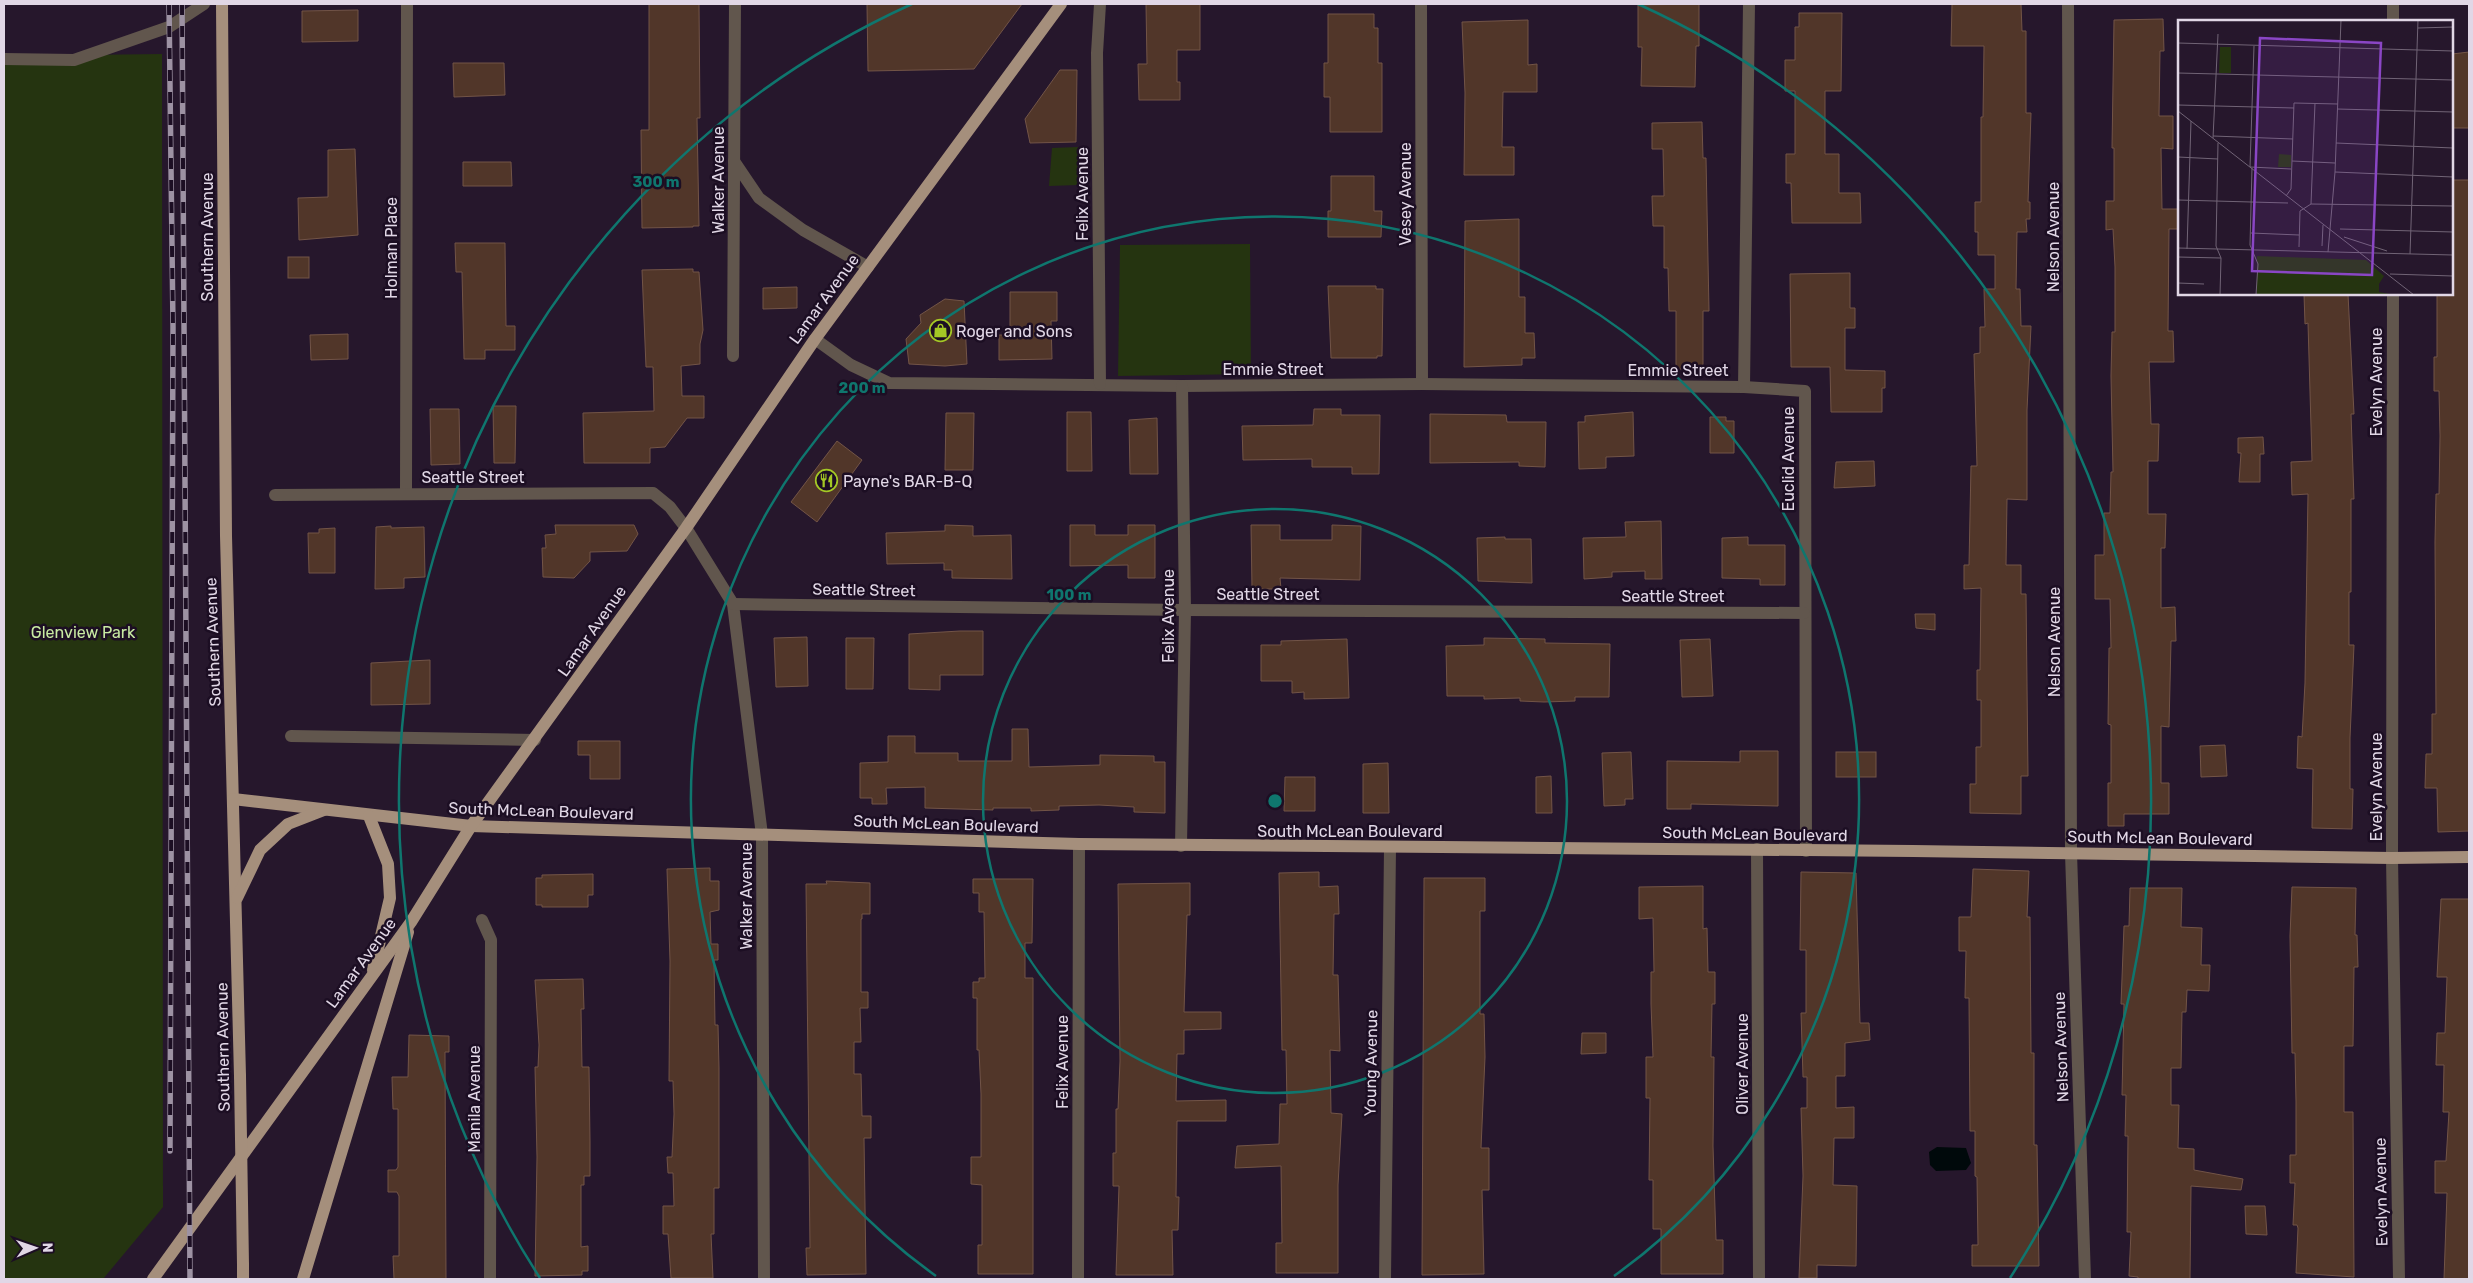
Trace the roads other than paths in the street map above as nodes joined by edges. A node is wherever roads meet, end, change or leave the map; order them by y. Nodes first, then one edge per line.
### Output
1 (204, 4) edge
2 (222, 4) edge
3 (407, 4) edge
4 (735, 4) edge
5 (1061, 4) edge
6 (1100, 4) edge
7 (1421, 4) edge
8 (1748, 4) edge
9 (2068, 4) edge
10 (2393, 4) edge
11 (2393, 20) edge
12 (4, 59) edge
13 (734, 161) junction
14 (868, 267) junction
15 (2393, 295) edge
16 (815, 339) junction
17 (733, 356) dead end
18 (1100, 384) junction
19 (1422, 384) junction
20 (1182, 386) junction
21 (1744, 387) junction
22 (406, 493) junction
23 (275, 495) dead end
24 (686, 528) junction
25 (733, 604) junction
26 (1185, 610) junction
27 (1804, 613) junction
28 (291, 736) dead end
29 (535, 740) junction
30 (233, 799) junction
31 (326, 809) junction
32 (368, 816) junction
33 (471, 826) junction
34 (762, 835) junction
35 (1079, 844) junction
36 (1181, 846) junction
37 (1390, 848) junction
38 (1757, 849) junction
39 (1806, 851) junction
40 (2071, 853) junction
41 (2469, 857) edge
42 (2392, 858) junction
43 (236, 900) junction
44 (482, 920) dead end
45 (411, 922) junction
46 (372, 975) junction
47 (153, 1279) edge
48 (243, 1279) edge
49 (303, 1279) edge
50 (490, 1279) edge
51 (764, 1279) edge
52 (1078, 1279) edge
53 (1384, 1279) edge
54 (1759, 1279) edge
55 (2085, 1279) edge
56 (2399, 1279) edge

1 - 12 street
2 - 30 main road, Southern Avenue
3 - 22 street, Holman Place
4 - 13 street, Walker Avenue
5 - 14 main road, Lamar Avenue
6 - 18 street, Felix Avenue
7 - 19 street, Vesey Avenue
8 - 21 street
9 - 40 street, Nelson Avenue
10 - 11 street
13 - 14 street
13 - 17 street, Walker Avenue
14 - 16 main road, Lamar Avenue
15 - 42 street, Evelyn Avenue
16 - 18 street, Emmie Street
16 - 24 main road, Lamar Avenue
18 - 20 street, Emmie Street
19 - 20 street, Emmie Street
19 - 21 street, Emmie Street
20 - 26 street, Felix Avenue
21 - 27 street, Euclid Avenue
22 - 23 street, Seattle Street
22 - 24 street, Seattle Street
24 - 25 street, Walker Avenue
24 - 29 main road, Lamar Avenue
25 - 26 street, Seattle Street
25 - 34 street, Walker Avenue
26 - 27 street, Seattle Street
26 - 36 street, Felix Avenue
27 - 39 street, Euclid Avenue
28 - 29 street
29 - 33 main road, Lamar Avenue
30 - 31 main road, South McLean Boulevard
30 - 43 main road, Southern Avenue
31 - 32 main road, South McLean Boulevard
31 - 43 main road
32 - 33 main road, South McLean Boulevard
32 - 46 main road
33 - 34 main road, South McLean Boulevard
33 - 45 main road, Lamar Avenue
34 - 35 main road, South McLean Boulevard
34 - 51 street, Walker Avenue
35 - 36 main road, South McLean Boulevard
35 - 52 street, Felix Avenue
36 - 37 main road, South McLean Boulevard
37 - 38 main road, South McLean Boulevard
37 - 53 street, Young Avenue
38 - 39 main road, South McLean Boulevard
38 - 54 street, Oliver Avenue
39 - 40 main road, South McLean Boulevard
40 - 42 main road, South McLean Boulevard
40 - 55 street, Nelson Avenue
41 - 42 main road, South McLean Boulevard
42 - 56 street, Evelyn Avenue
43 - 48 main road, Southern Avenue, bridge
44 - 50 street, Manila Avenue
45 - 46 main road, Lamar Avenue
45 - 49 main road
46 - 47 main road, Lamar Avenue

